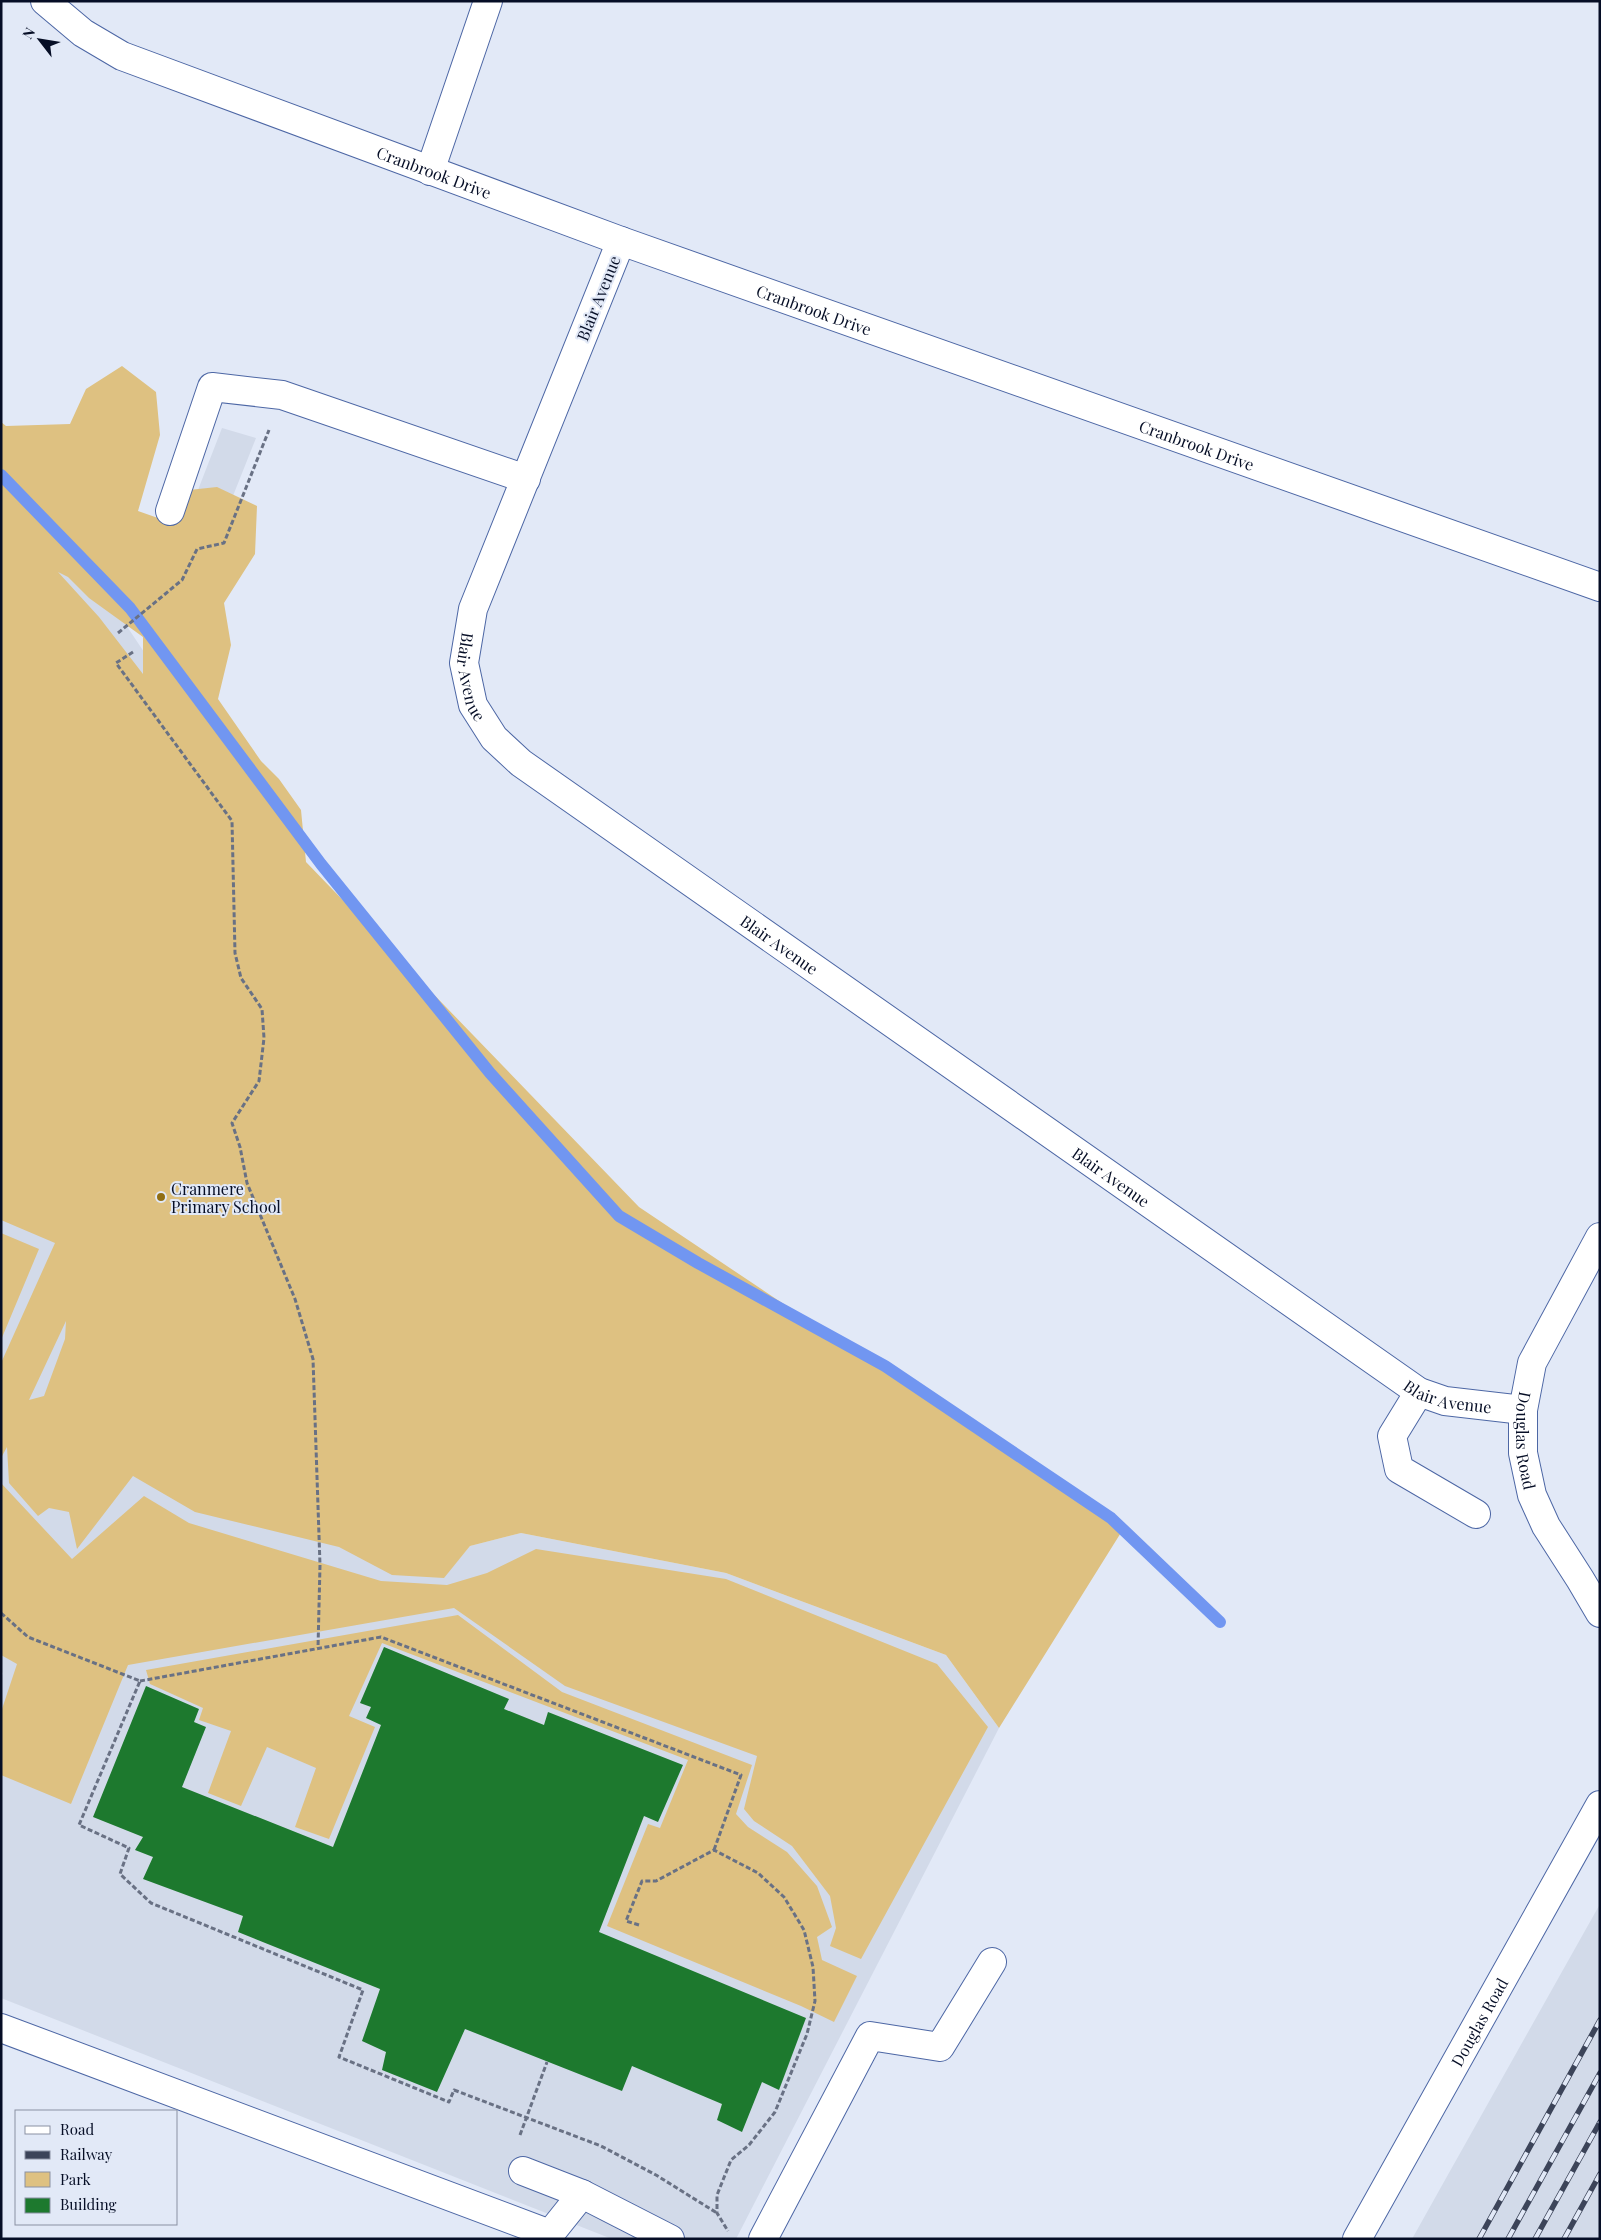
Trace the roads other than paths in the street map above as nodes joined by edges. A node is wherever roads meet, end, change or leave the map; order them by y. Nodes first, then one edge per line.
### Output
1 (45, 1) edge
2 (488, 1) edge
3 (430, 171) junction
4 (621, 241) junction
5 (526, 479) junction
6 (170, 511) dead end
7 (1600, 587) edge
8 (1600, 1237) edge
9 (1419, 1392) junction
10 (1524, 1410) junction
11 (1476, 1514) dead end
12 (1600, 1613) edge
13 (1600, 1805) edge
14 (992, 1962) dead end
15 (1, 2028) edge
16 (523, 2170) dead end
17 (582, 2194) junction
18 (670, 2239) edge
19 (763, 2239) edge
20 (1357, 2239) edge

1 - 3 street, Cranbrook Drive
2 - 3 street
3 - 4 street, Cranbrook Drive
4 - 5 street, Blair Avenue
4 - 7 street, Cranbrook Drive
5 - 6 street
5 - 9 street, Blair Avenue
8 - 10 street, Douglas Road
9 - 10 street, Blair Avenue
9 - 11 street
10 - 12 street, Douglas Road
13 - 20 street, Douglas Road
14 - 19 street
15 - 17 street
16 - 17 street
17 - 18 street

